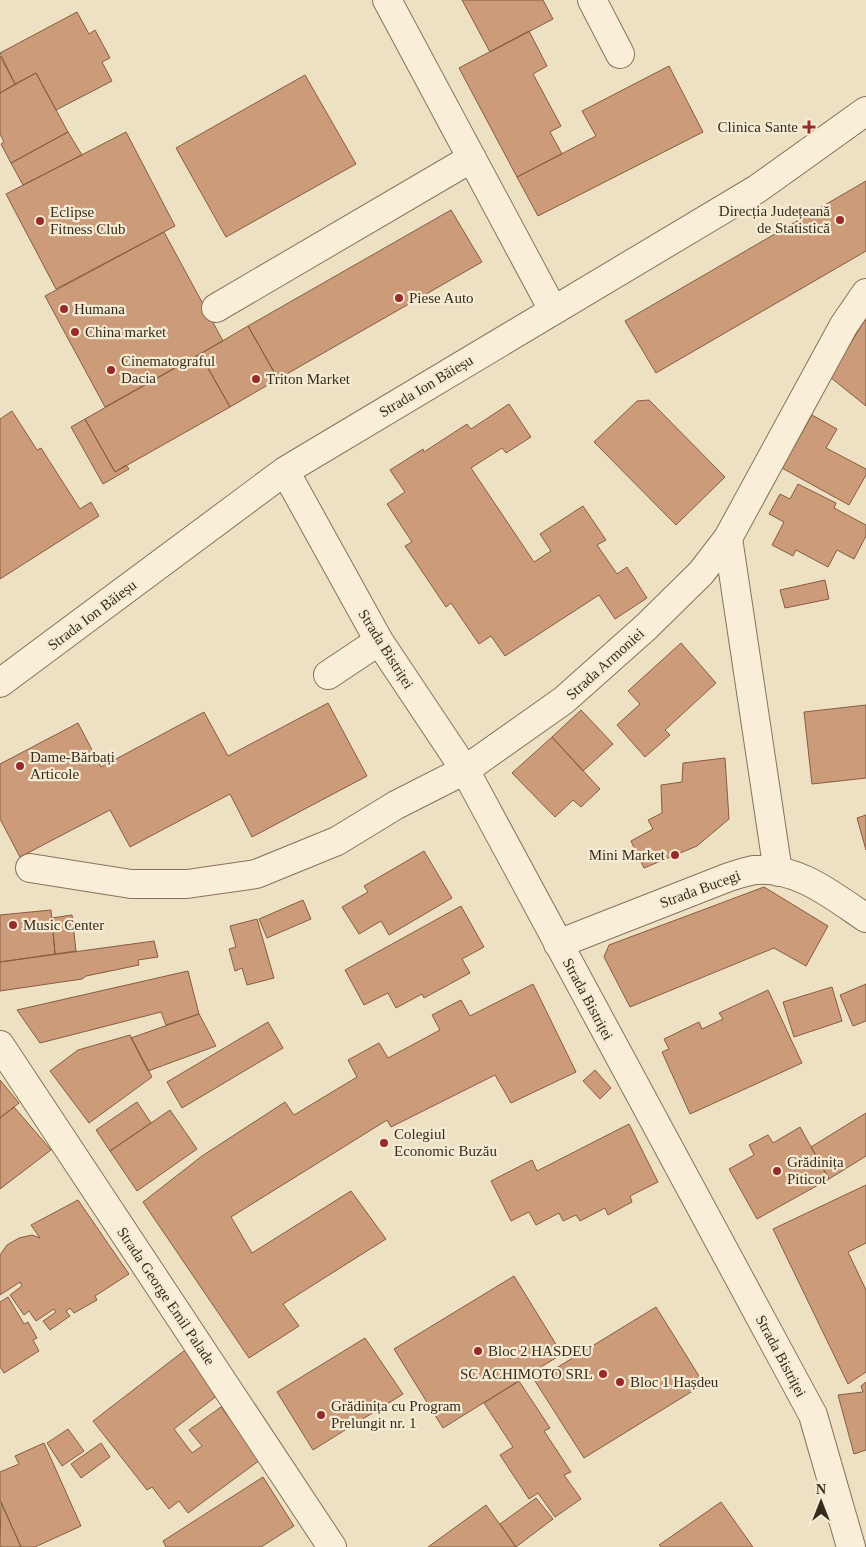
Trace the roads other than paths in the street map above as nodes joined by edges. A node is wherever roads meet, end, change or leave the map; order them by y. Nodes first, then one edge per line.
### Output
1 (387, 0) edge
2 (592, 0) edge
3 (620, 54) dead end
4 (866, 111) edge
5 (472, 158) junction
6 (866, 293) edge
7 (216, 308) dead end
8 (553, 310) junction
9 (285, 471) junction
10 (728, 538) junction
11 (379, 641) junction
12 (328, 675) dead end
13 (0, 683) edge
14 (465, 770) junction
15 (30, 868) dead end
16 (778, 872) junction
17 (866, 918) edge
18 (558, 944) junction
19 (0, 1045) edge
20 (332, 1547) edge
21 (851, 1547) edge

1 - 5 street
2 - 3 street
4 - 8 street, Strada Ion Băieșu
5 - 7 street
5 - 8 street
6 - 10 street, Strada Armoniei
8 - 9 street, Strada Ion Băieșu
9 - 11 street, Strada Bistriței
9 - 13 street, Strada Ion Băieșu
10 - 14 street, Strada Armoniei
10 - 16 street
11 - 12 street
11 - 14 street, Strada Bistriței
14 - 15 street, Strada Armoniei
14 - 18 street, Strada Bistriței
16 - 17 street, Strada Bucegi
16 - 18 street, Strada Bucegi
18 - 21 street, Strada Bistriței
19 - 20 street, Strada George Emil Palade

